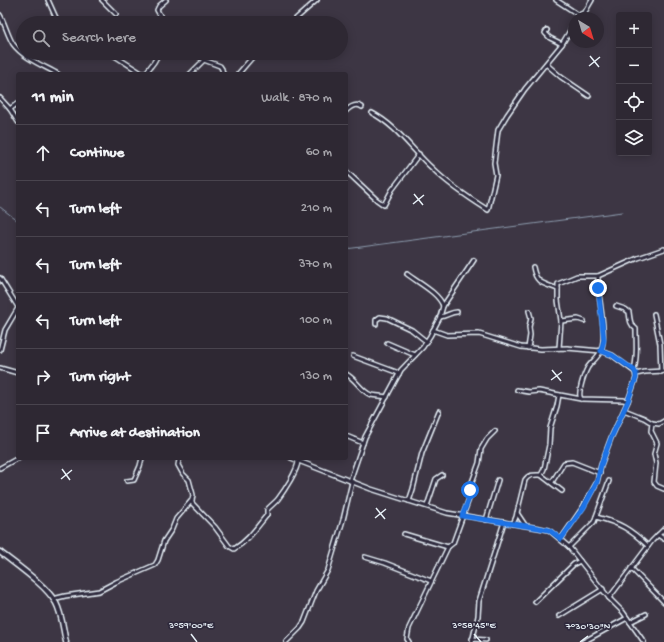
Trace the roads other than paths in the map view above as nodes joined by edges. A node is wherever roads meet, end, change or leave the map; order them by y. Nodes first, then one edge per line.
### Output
1 (48, 0) edge
2 (102, 0) edge
3 (166, 0) edge
4 (317, 0) edge
5 (556, 0) edge
6 (592, 0) edge
7 (572, 12) edge
8 (585, 12) edge
9 (116, 14) dead end
10 (0, 15) edge
11 (55, 16) edge
12 (161, 16) edge
13 (299, 16) edge
14 (547, 30) dead end
15 (568, 34) edge
16 (562, 44) junction
17 (16, 46) edge
18 (36, 60) edge
19 (121, 60) edge
20 (155, 60) edge
21 (204, 60) joint
22 (250, 60) edge
23 (546, 64) junction
24 (55, 72) edge
25 (141, 72) edge
26 (146, 72) edge
27 (192, 72) edge
28 (223, 72) edge
29 (240, 72) edge
30 (589, 96) dead end
31 (0, 98) edge
32 (16, 104) edge
33 (362, 107) dead end
34 (10, 108) junction
35 (348, 109) edge
36 (372, 113) dead end
37 (16, 118) edge
38 (419, 154) junction
39 (348, 173) edge
40 (664, 249) edge
41 (474, 260) dead end
42 (533, 267) dead end
43 (407, 274) dead end
44 (598, 276) junction
45 (0, 278) edge
46 (558, 289) junction
47 (16, 304) edge
48 (443, 306) junction
49 (616, 306) dead end
50 (16, 311) edge
51 (530, 311) dead end
52 (457, 312) dead end
53 (654, 314) dead end
54 (440, 317) junction
55 (561, 321) junction
56 (584, 321) dead end
57 (376, 324) dead end
58 (433, 330) junction
59 (427, 342) junction
60 (387, 343) dead end
61 (1, 344) edge
62 (528, 348) junction
63 (559, 348) junction
64 (0, 350) edge
65 (601, 351) junction
66 (415, 355) junction
67 (353, 356) dead end
68 (0, 368) edge
69 (635, 372) junction
70 (663, 372) edge
71 (16, 373) edge
72 (399, 374) junction
73 (348, 375) edge
74 (517, 390) dead end
75 (559, 395) junction
76 (387, 397) junction
77 (581, 399) junction
78 (628, 401) junction
79 (624, 410) junction
80 (439, 411) dead end
81 (664, 421) edge
82 (652, 423) junction
83 (495, 431) dead end
84 (348, 437) edge
85 (363, 443) junction
86 (16, 459) edge
87 (142, 460) edge
88 (179, 460) edge
89 (298, 461) joint
90 (0, 468) edge
91 (600, 473) junction
92 (442, 475) dead end
93 (541, 475) junction
94 (498, 480) dead end
95 (127, 481) dead end
96 (351, 481) junction
97 (609, 481) dead end
98 (552, 482) junction
99 (664, 489) edge
100 (562, 491) dead end
101 (192, 500) junction
102 (409, 501) junction
103 (427, 506) junction
104 (517, 513) junction
105 (462, 516) junction
106 (596, 517) junction
107 (486, 520) junction
108 (504, 522) junction
109 (513, 524) junction
110 (525, 526) junction
111 (664, 529) edge
112 (404, 534) dead end
113 (658, 535) junction
114 (561, 539) junction
115 (664, 539) edge
116 (448, 546) junction
117 (648, 546) junction
118 (569, 547) junction
119 (0, 552) edge
120 (365, 557) dead end
121 (580, 561) junction
122 (631, 568) junction
123 (431, 581) junction
124 (603, 589) junction
125 (609, 598) junction
126 (53, 599) junction
127 (534, 602) dead end
128 (664, 602) edge
129 (646, 614) dead end
130 (559, 616) dead end
131 (627, 618) junction
132 (630, 622) junction
133 (486, 640) dead end
134 (288, 641) edge
135 (472, 641) edge
136 (66, 642) edge
137 (409, 642) edge
138 (583, 642) edge
139 (644, 642) edge

1 - 11 street
2 - 9 street
3 - 12 street
4 - 13 street
5 - 7 street
6 - 8 street
10 - 17 street
14 - 16 street
15 - 16 street
16 - 23 street
18 - 24 street
19 - 25 street
20 - 26 street
21 - 27 street
21 - 28 street
22 - 29 street
23 - 30 street
23 - 38 street
31 - 34 street
32 - 34 street
33 - 35 street
34 - 37 street
36 - 38 street
38 - 39 street
40 - 44 street
41 - 48 street
42 - 46 street
43 - 48 street
44 - 46 street
44 - 65 street
45 - 47 street
46 - 55 street
48 - 54 street
49 - 69 street
50 - 61 street
51 - 62 street
52 - 54 street
53 - 70 street
54 - 58 street
55 - 56 street
55 - 63 street
57 - 59 street
58 - 59 street
58 - 62 street
59 - 66 street
60 - 66 street
61 - 64 street
62 - 63 street
63 - 65 street
65 - 69 street
65 - 77 street
66 - 72 street
67 - 72 street
68 - 71 street
69 - 70 street
69 - 78 street
72 - 76 street
73 - 76 street
74 - 75 street
75 - 77 street
75 - 93 street
76 - 85 street
77 - 78 street
78 - 79 street
79 - 82 street
79 - 91 street
80 - 102 street
81 - 82 street
82 - 99 street
83 - 105 street
84 - 85 street
85 - 96 street
86 - 90 street
87 - 95 street
88 - 101 street
89 - 96 street
89 - 101 street
91 - 98 street
91 - 114 street
92 - 103 street
93 - 98 street
93 - 104 street
94 - 107 street
96 - 102 street
96 - 134 street
97 - 106 street
98 - 100 street
101 - 126 street
102 - 103 street
103 - 105 street
104 - 109 street
104 - 110 street
105 - 107 street
105 - 116 street
106 - 117 street
106 - 118 street
107 - 108 street
108 - 109 street
108 - 135 street
109 - 110 street
110 - 114 street
111 - 113 street
112 - 116 street
113 - 115 street
113 - 117 street
114 - 118 street
116 - 123 street
117 - 122 street
118 - 121 street
119 - 126 main road
120 - 123 street
121 - 124 street
121 - 127 street
122 - 125 street
122 - 128 street
123 - 137 street
124 - 125 street
124 - 130 street
125 - 131 street
126 - 136 main road
129 - 132 street
131 - 132 street
131 - 138 street
132 - 139 street
133 - 135 street

